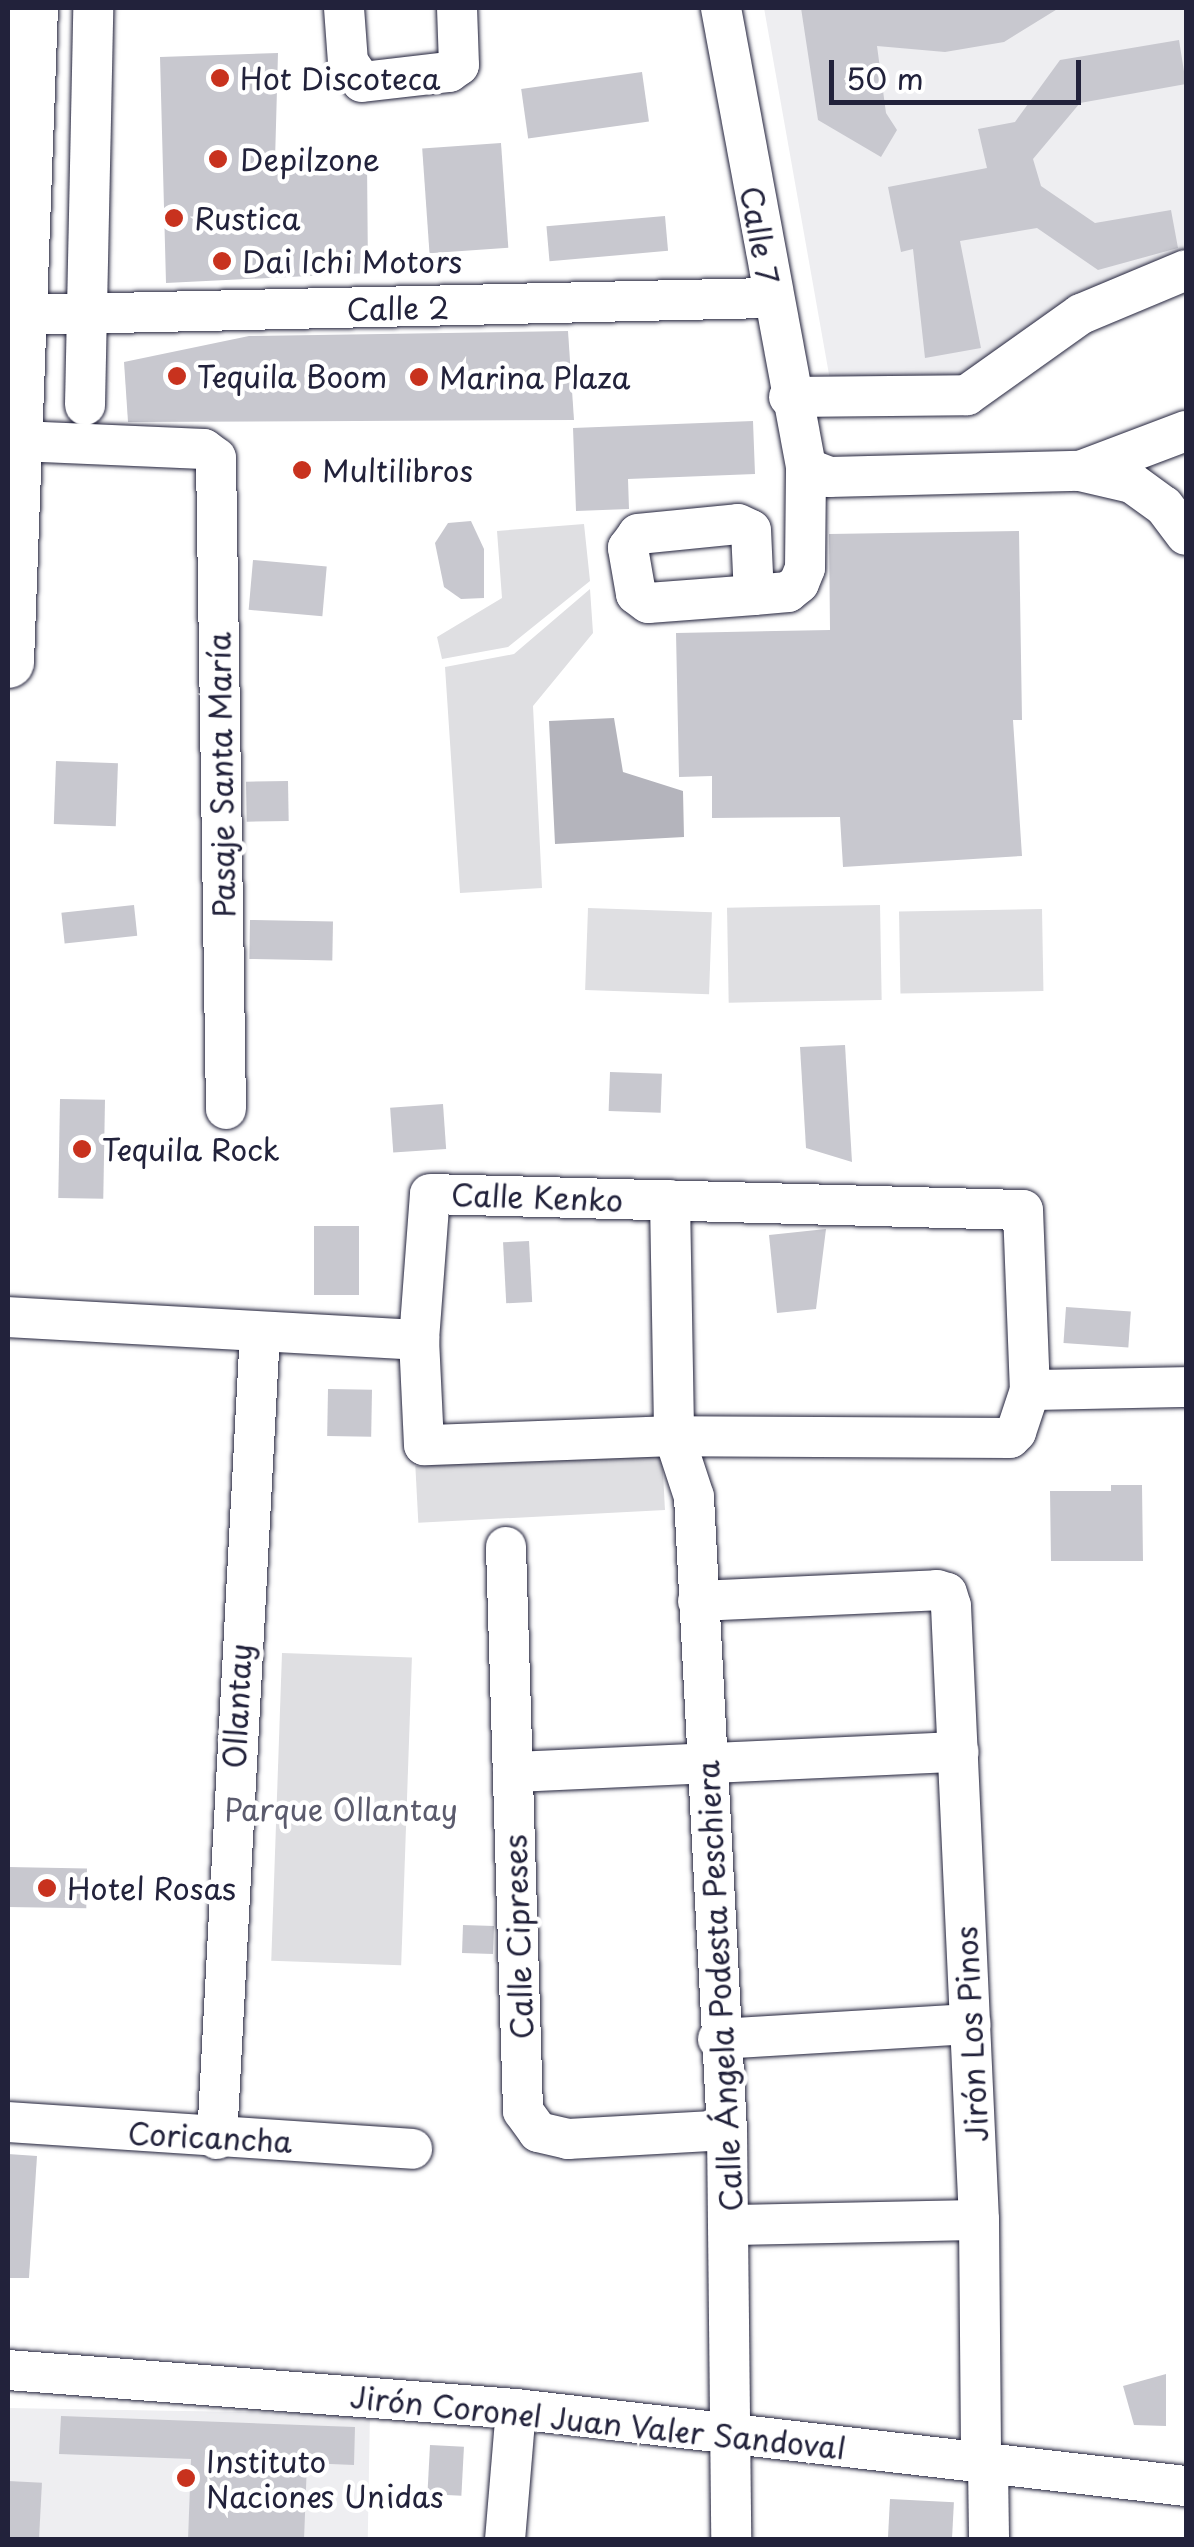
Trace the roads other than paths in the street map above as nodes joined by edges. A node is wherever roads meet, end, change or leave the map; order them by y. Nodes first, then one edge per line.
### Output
1 (32, 8) edge
2 (93, 8) edge
3 (344, 8) edge
4 (458, 8) edge
5 (720, 8) edge
6 (1186, 270) edge
7 (771, 298) junction
8 (25, 316) junction
9 (88, 316) junction
10 (789, 396) junction
11 (86, 405) dead end
12 (1186, 431) edge
13 (18, 441) junction
14 (803, 465) junction
15 (1080, 471) junction
16 (1186, 534) edge
17 (10, 555) edge
18 (754, 596) dead end
19 (8, 662) edge
20 (226, 1108) dead end
21 (670, 1200) junction
22 (8, 1317) edge
23 (260, 1333) junction
24 (419, 1340) junction
25 (1186, 1387) edge
26 (1030, 1390) junction
27 (674, 1436) junction
28 (506, 1547) dead end
29 (698, 1601) junction
30 (958, 1752) junction
31 (707, 1762) junction
32 (513, 1772) junction
33 (971, 2024) junction
34 (718, 2039) junction
35 (8, 2122) edge
36 (727, 2130) junction
37 (217, 2139) junction
38 (412, 2149) dead end
39 (979, 2220) junction
40 (731, 2225) junction
41 (8, 2370) edge
42 (516, 2409) junction
43 (733, 2433) junction
44 (984, 2464) junction
45 (1186, 2486) edge
46 (505, 2540) edge
47 (731, 2540) edge
48 (989, 2540) edge

1 - 8 main road
2 - 9 street
3 - 4 street
5 - 7 street, Calle 7
6 - 10 street
7 - 9 street, Calle 2
7 - 10 street, Calle 7
8 - 9 street, Calle 2
8 - 13 main road
9 - 11 street
10 - 14 street, Calle 7
12 - 15 street
13 - 17 main road
13 - 20 street, Pasaje Santa María
14 - 15 street
14 - 18 street, Calle 7
15 - 16 street
17 - 19 main road
21 - 24 street, Calle Kenko
21 - 26 street, Calle Kenko
21 - 27 street, Calle Ángela Podesta Peschiera
22 - 23 street
23 - 24 street
23 - 37 street, Ollantay
24 - 27 street
25 - 26 street
26 - 27 street
27 - 29 street, Calle Ángela Podesta Peschiera
28 - 32 street, Calle Cipreses
29 - 30 street, Jirón Los Pinos
29 - 31 street, Calle Ángela Podesta Peschiera
30 - 31 street
30 - 33 street, Jirón Los Pinos
31 - 32 street
31 - 34 street, Calle Ángela Podesta Peschiera
32 - 36 street, Calle Cipreses
33 - 34 street
33 - 39 street, Jirón Los Pinos
34 - 36 street, Calle Ángela Podesta Peschiera
35 - 37 street, Coricancha
36 - 40 street, Calle Ángela Podesta Peschiera
37 - 38 street, Coricancha
39 - 40 street
39 - 44 street, Jirón Los Pinos
40 - 43 street, Calle Ángela Podesta Peschiera
41 - 42 street, Jirón Coronel Juan Valer Sandoval
42 - 43 street, Jirón Coronel Juan Valer Sandoval
42 - 46 street
43 - 44 street, Jirón Coronel Juan Valer Sandoval
43 - 47 street, Calle Ángela Podesta Peschiera
44 - 45 street, Jirón Coronel Juan Valer Sandoval
44 - 48 street, Jirón Los Pinos

